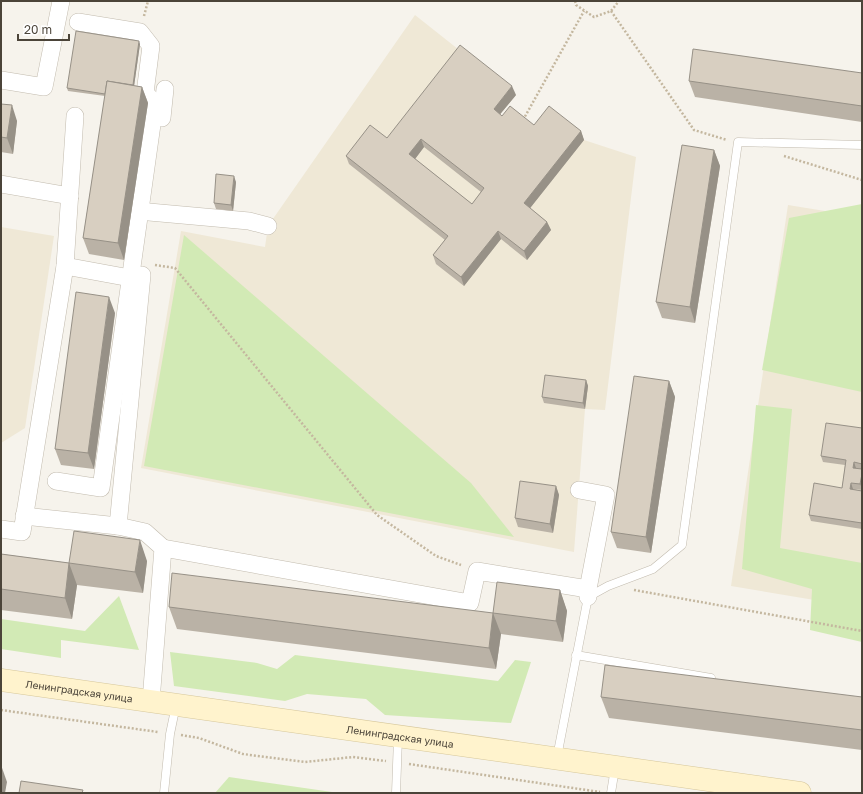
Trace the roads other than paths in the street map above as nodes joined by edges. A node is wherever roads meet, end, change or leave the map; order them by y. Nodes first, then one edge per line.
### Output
1 (61, 1) edge
2 (78, 22) dead end
3 (1, 80) edge
4 (165, 89) dead end
5 (75, 116) dead end
6 (862, 145) edge
7 (1, 184) edge
8 (70, 196) junction
9 (149, 212) junction
10 (268, 226) dead end
11 (64, 266) junction
12 (136, 279) junction
13 (56, 481) dead end
14 (578, 490) dead end
15 (24, 516) junction
16 (118, 526) junction
17 (1, 529) edge
18 (163, 548) junction
19 (588, 593) junction
20 (576, 655) junction
21 (1, 680) edge
22 (723, 680) edge
23 (151, 701) junction
24 (176, 704) junction
25 (398, 736) junction
26 (557, 758) junction
27 (615, 767) junction
28 (164, 793) edge
29 (396, 793) edge
30 (611, 793) edge
31 (800, 793) edge

1 - 3 street
2 - 12 street
4 - 9 street
5 - 8 street
6 - 19 lane
7 - 8 street
8 - 11 street
9 - 10 street
9 - 12 street
11 - 12 street
11 - 15 street
12 - 13 street
12 - 16 street
14 - 19 street
15 - 16 street
15 - 17 street
16 - 18 street
18 - 19 street
18 - 23 street
19 - 20 lane
20 - 22 lane
20 - 26 lane
21 - 23 main road, Ленинградская улица
23 - 24 main road, Ленинградская улица
24 - 25 main road, Ленинградская улица
24 - 28 lane
25 - 26 main road, Ленинградская улица
25 - 29 lane
26 - 27 main road, Ленинградская улица
27 - 30 lane
27 - 31 main road, Ленинградская улица

